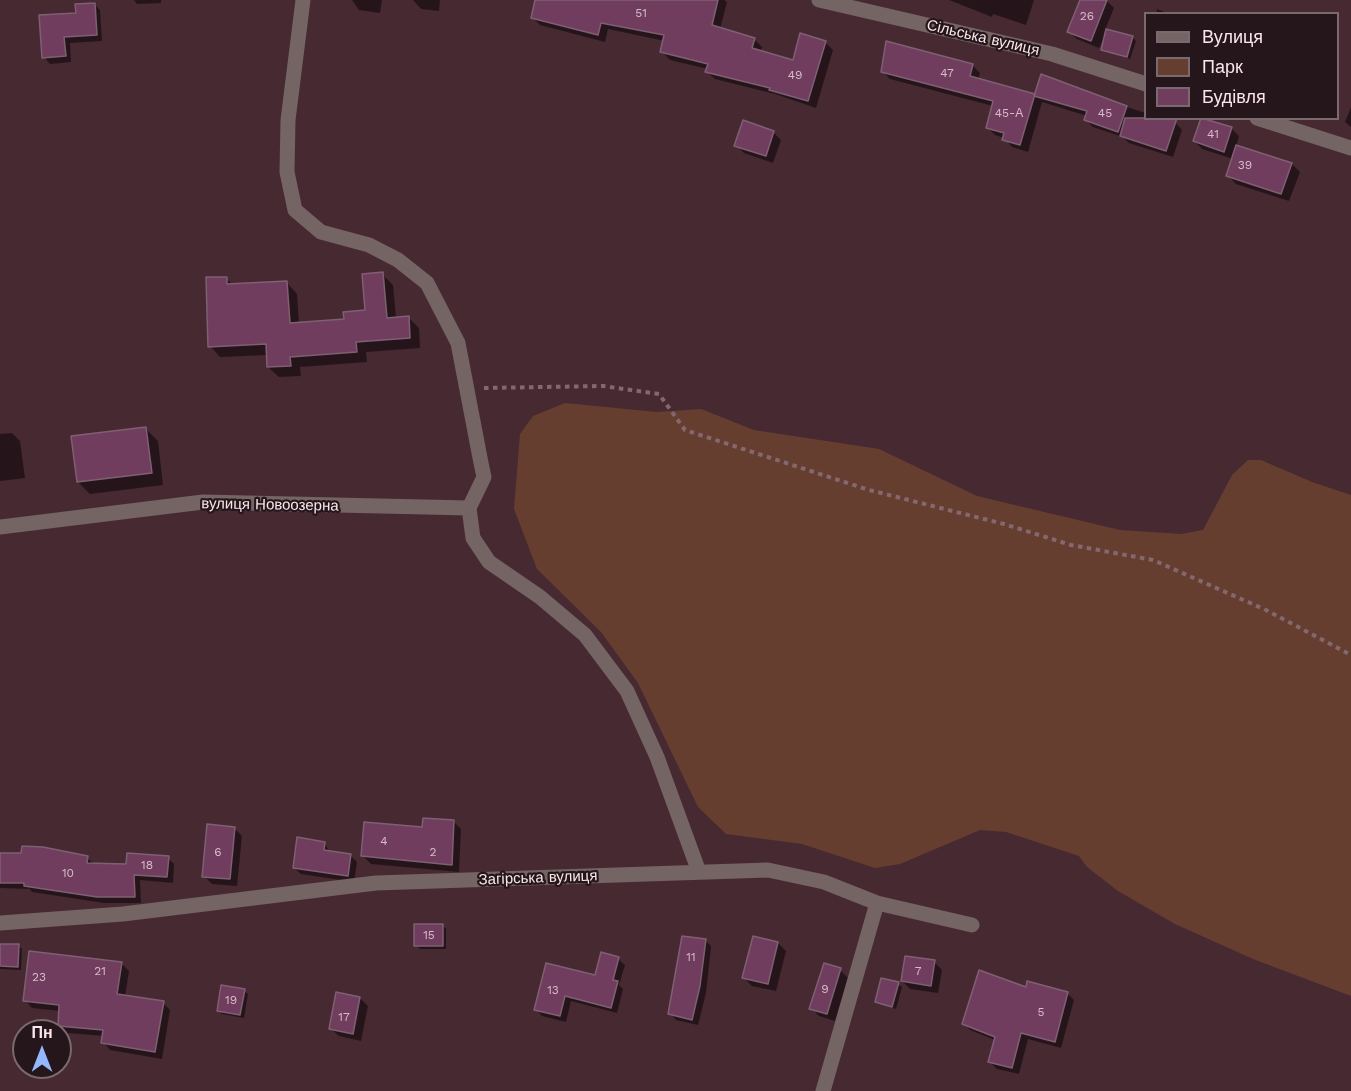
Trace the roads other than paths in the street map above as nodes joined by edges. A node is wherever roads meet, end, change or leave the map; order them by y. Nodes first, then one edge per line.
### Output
1 (303, 0) edge
2 (819, 0) edge
3 (1144, 83) edge
4 (1263, 120) edge
5 (1351, 148) edge
6 (468, 508) junction
7 (0, 527) edge
8 (699, 872) junction
9 (877, 903) junction
10 (0, 923) edge
11 (972, 925) dead end
12 (823, 1091) edge

1 - 6 street
2 - 3 street, Сільська вулиця
4 - 5 street
6 - 7 street, вулиця Новоозерна
6 - 8 street
8 - 9 street, Загірська вулиця
8 - 10 street, Загірська вулиця
9 - 11 street, Загірська вулиця
9 - 12 street

